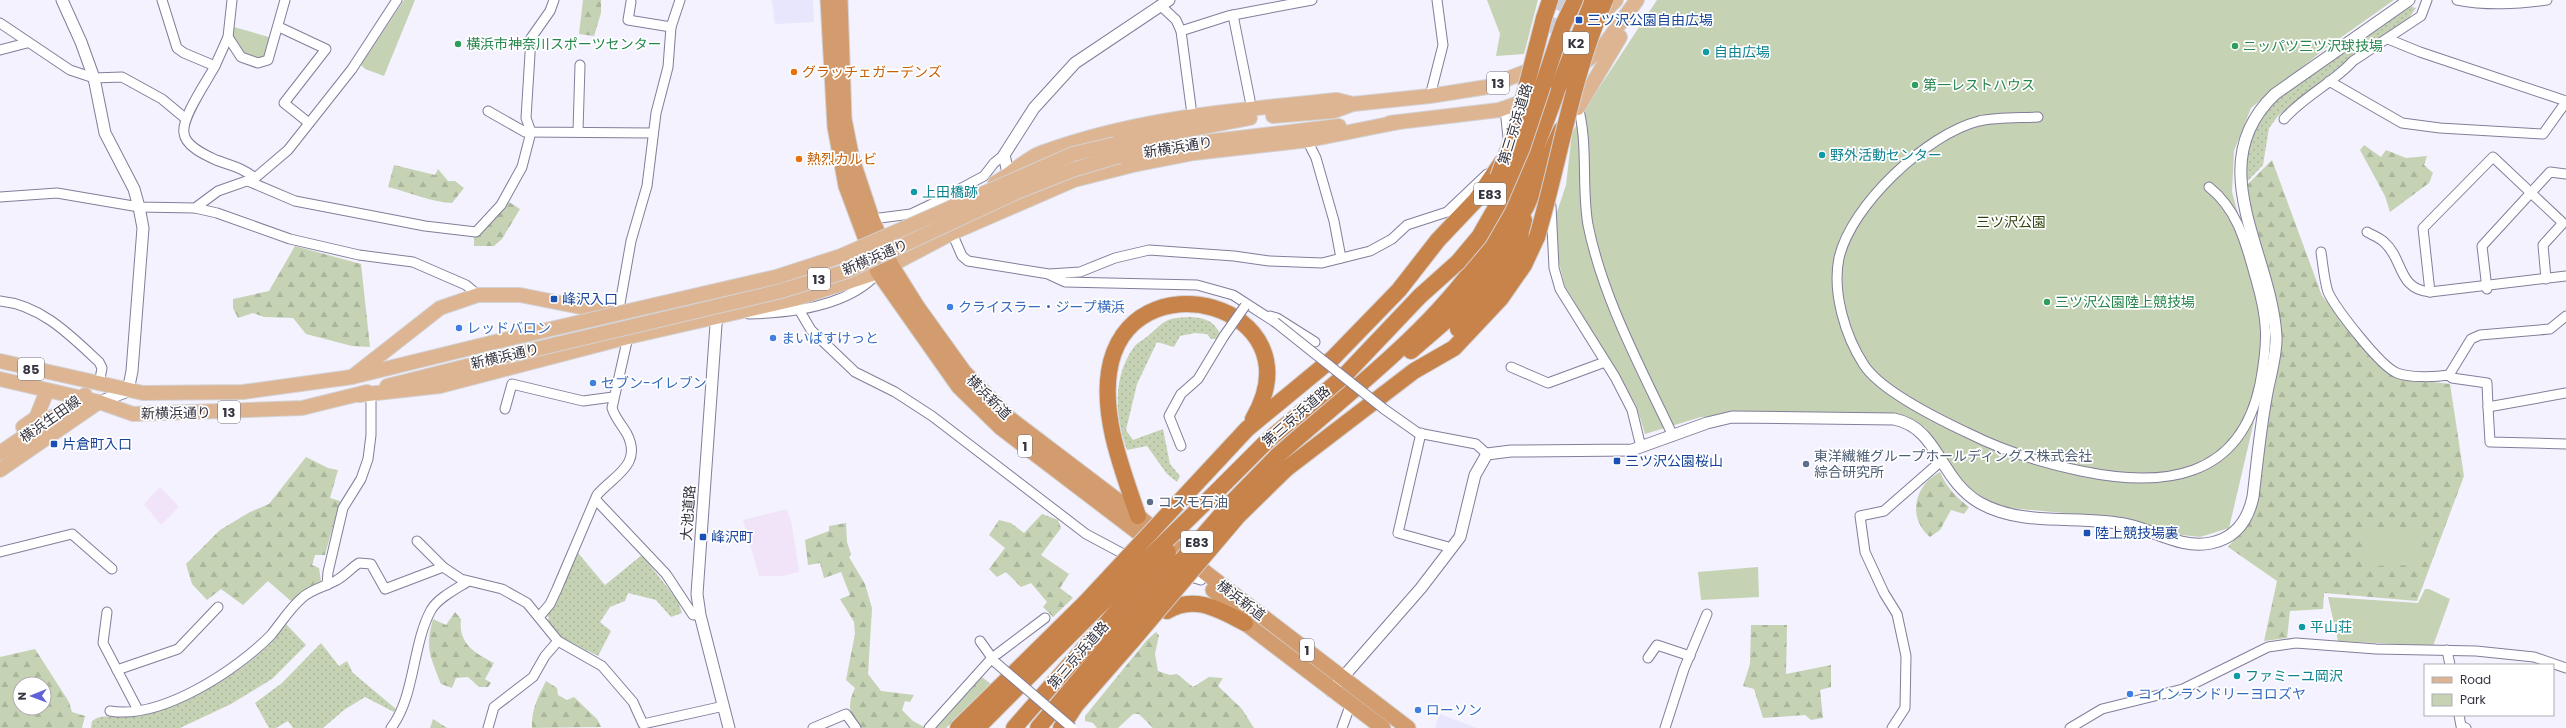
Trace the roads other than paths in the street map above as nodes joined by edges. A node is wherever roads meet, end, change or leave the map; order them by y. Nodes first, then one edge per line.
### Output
1 (62, 0) edge
2 (162, 0) edge
3 (232, 0) edge
4 (284, 0) edge
5 (397, 0) edge
6 (554, 0) edge
7 (680, 0) edge
8 (828, 0) edge
9 (840, 0) edge
10 (1312, 0) edge
11 (1437, 0) edge
12 (1550, 0) edge
13 (1575, 0) edge
14 (1593, 0) edge
15 (1605, 0) edge
16 (1616, 0) edge
17 (1636, 0) edge
18 (2410, 0) edge
19 (2427, 0) edge
20 (2457, 0) edge
21 (2547, 0) edge
22 (631, 2) dead end
23 (1165, 3) edge
24 (1629, 13) junction
25 (1233, 15) junction
26 (0, 23) edge
27 (671, 27) junction
28 (279, 28) junction
29 (1181, 31) junction
30 (228, 37) junction
31 (2388, 39) junction
32 (27, 43) junction
33 (0, 50) edge
34 (1556, 54) junction
35 (580, 65) dead end
36 (215, 66) junction
37 (94, 78) junction
38 (1564, 81) junction
39 (2329, 81) junction
40 (1543, 93) junction
41 (1430, 96) junction
42 (1250, 100) dead end
43 (2566, 101) edge
44 (1354, 104) junction
45 (1190, 107) dead end
46 (1578, 108) junction
47 (1505, 109) junction
48 (488, 111) dead end
49 (2038, 117) dead end
50 (186, 119) junction
51 (2284, 119) dead end
52 (1399, 122) junction
53 (310, 123) junction
54 (531, 132) junction
55 (578, 132) junction
56 (652, 133) junction
57 (1307, 140) junction
58 (1117, 150) junction
59 (1508, 153) junction
60 (1004, 155) junction
61 (2566, 174) edge
62 (1007, 176) junction
63 (251, 180) junction
64 (2208, 188) dead end
65 (2531, 193) junction
66 (0, 197) edge
67 (1019, 204) junction
68 (140, 207) junction
69 (1526, 207) junction
70 (196, 208) junction
71 (872, 219) junction
72 (2565, 222) edge
73 (2367, 232) dead end
74 (952, 233) junction
75 (875, 247) junction
76 (2321, 252) dead end
77 (1341, 258) junction
78 (884, 268) junction
79 (1049, 274) junction
80 (2566, 276) edge
81 (2546, 279) junction
82 (777, 282) junction
83 (2487, 287) junction
84 (2430, 292) junction
85 (478, 295) junction
86 (718, 296) junction
87 (1420, 296) junction
88 (0, 301) edge
89 (798, 304) junction
90 (1246, 304) junction
91 (618, 315) junction
92 (1265, 315) junction
93 (716, 316) junction
94 (2566, 316) edge
95 (628, 337) junction
96 (1315, 342) dead end
97 (0, 362) edge
98 (1605, 362) junction
99 (1511, 367) dead end
100 (1414, 371) junction
101 (2449, 375) junction
102 (352, 377) junction
103 (0, 379) edge
104 (99, 384) junction
105 (47, 391) junction
106 (128, 391) junction
107 (2566, 393) edge
108 (365, 395) junction
109 (613, 397) junction
110 (80, 399) junction
111 (1342, 399) junction
112 (99, 402) junction
113 (2488, 406) junction
114 (505, 409) dead end
115 (1247, 429) junction
116 (1421, 433) junction
117 (1673, 436) junction
118 (0, 442) edge
119 (2566, 444) edge
120 (1180, 446) dead end
121 (1641, 447) junction
122 (0, 453) edge
123 (1487, 454) junction
124 (1940, 462) junction
125 (1281, 463) junction
126 (0, 470) edge
127 (1216, 492) junction
128 (596, 500) junction
129 (1138, 516) junction
130 (417, 541) dead end
131 (1452, 548) junction
132 (0, 552) edge
133 (443, 567) junction
134 (112, 569) dead end
135 (1201, 580) junction
136 (467, 582) junction
137 (327, 585) junction
138 (218, 607) dead end
139 (1090, 607) junction
140 (1167, 611) dead end
141 (107, 612) dead end
142 (1707, 614) dead end
143 (700, 615) junction
144 (539, 617) junction
145 (1045, 618) dead end
146 (1245, 624) junction
147 (1126, 636) junction
148 (980, 641) dead end
149 (558, 642) junction
150 (2447, 650) junction
151 (1690, 656) junction
152 (1648, 658) dead end
153 (993, 660) junction
154 (2450, 664) edge
155 (2566, 668) edge
156 (117, 670) junction
157 (1343, 678) junction
158 (1331, 691) junction
159 (724, 706) junction
160 (1350, 706) junction
161 (138, 710) junction
162 (110, 711) dead end
163 (2459, 716) edge
164 (391, 728) edge
165 (488, 728) edge
166 (729, 728) edge
167 (813, 728) edge
168 (856, 728) edge
169 (928, 728) edge
170 (958, 728) edge
171 (977, 728) edge
172 (1014, 728) edge
173 (1038, 728) edge
174 (1061, 728) edge
175 (1072, 728) edge
176 (1342, 728) edge
177 (1383, 728) edge
178 (1408, 728) edge
179 (1665, 728) edge
180 (1892, 728) edge
181 (2070, 728) edge
182 (2466, 728) edge

1 - 37 street
2 - 36 street
3 - 30 street
4 - 28 street
5 - 53 street
6 - 54 street
7 - 27 street
8 - 75 highway, 横浜新道 / 1
9 - 71 highway, 横浜新道 / 1
10 - 25 street
11 - 41 street
12 - 87 highway, 第三京浜道路 / E83, bridge
13 - 87 highway, bridge
14 - 38 highway, K2, bridge
15 - 100 highway, bridge
16 - 34 main road, 新横浜通り / 13
17 - 24 main road, 新横浜通り / 13
18 - 124 street
19 - 31 street
20 - 21 street
22 - 27 street
23 - 29 street
23 - 60 street
24 - 38 main road, 新横浜通り / 13
24 - 46 main road
25 - 29 street
25 - 42 street
26 - 32 street
27 - 56 street
28 - 30 street
28 - 53 street
29 - 45 street
30 - 36 street
31 - 39 street
31 - 43 street
32 - 33 street
32 - 37 street
34 - 38 street
34 - 40 highway
34 - 41 main road, 新横浜通り / 13
35 - 55 street
36 - 50 street
37 - 50 street
37 - 68 street
38 - 40 main road, 新横浜通り / 13
38 - 46 street
38 - 111 highway, 第三京浜道路 / E83
39 - 43 street
39 - 51 street
40 - 47 main road, 新横浜通り / 13
40 - 59 highway
41 - 44 main road, 新横浜通り / 13
44 - 58 main road, 新横浜通り / 13
44 - 62 main road
46 - 69 highway
46 - 98 street
46 - 117 street
47 - 52 main road, 新横浜通り / 13
47 - 59 street
48 - 54 street
49 - 64 street
50 - 63 street
52 - 57 main road
52 - 58 main road, 新横浜通り / 13
53 - 63 street
54 - 55 street
54 - 63 street
55 - 56 street
56 - 91 street
57 - 67 main road
57 - 77 street
58 - 102 main road, 新横浜通り / 13, bridge
58 - 108 main road, 新横浜通り / 13, bridge
59 - 77 street
59 - 115 highway
60 - 62 street
60 - 71 street
61 - 65 street
62 - 67 street
62 - 75 main road
63 - 70 street
65 - 72 street
65 - 83 street
65 - 84 street
66 - 68 street
67 - 74 main road
68 - 70 street
68 - 106 street
69 - 100 highway
69 - 111 highway
70 - 85 street
71 - 75 highway, 横浜新道 / 1
72 - 81 street
73 - 84 street
74 - 78 main road
74 - 79 street
75 - 78 highway, 横浜新道 / 1
75 - 82 main road
76 - 101 street
77 - 79 street
78 - 89 main road
78 - 129 highway, 横浜新道 / 1
78 - 135 highway, 横浜新道 / 1
79 - 90 street
80 - 81 street
81 - 83 street
82 - 86 main road
82 - 89 street
83 - 84 street
85 - 91 main road
85 - 102 main road
86 - 91 main road
86 - 93 street, 大池道路
87 - 127 highway, 第三京浜道路 / E83
88 - 104 street
89 - 93 main road
89 - 135 street
90 - 92 street
90 - 120 street, bridge
91 - 95 street
92 - 96 street
92 - 116 street, bridge
93 - 95 main road
93 - 143 street, 大池道路
94 - 101 street
95 - 108 main road
95 - 109 street
97 - 104 main road, 新横浜通り / 85
98 - 99 street
98 - 121 street
100 - 125 highway
101 - 113 street
102 - 106 main road, 新横浜通り / 13
103 - 105 main road, 新横浜通り / 85
104 - 106 main road, 新横浜通り / 13
104 - 110 main road, 横浜生田線
105 - 110 main road, 新横浜通り / 85
105 - 118 main road
106 - 112 street
107 - 113 street
108 - 112 main road, 新横浜通り / 13
108 - 137 street
109 - 114 street
109 - 128 street
110 - 112 main road, 新横浜通り / 85
110 - 122 main road, 横浜生田線
111 - 125 highway, 第三京浜道路 / E83
112 - 126 main road, 横浜生田線
113 - 119 street
115 - 129 highway
115 - 139 highway, bridge
116 - 123 street
116 - 131 street
117 - 121 street
117 - 124 street
121 - 123 street
123 - 131 street
124 - 180 street
125 - 147 highway, 第三京浜道路 / E83, bridge
127 - 139 highway, bridge
127 - 172 highway, 第三京浜道路 / E83, bridge
128 - 143 street
128 - 144 street
129 - 157 highway, 横浜新道 / 1
130 - 133 street
131 - 157 street
132 - 134 street
133 - 136 street
133 - 137 street
135 - 146 highway, 横浜新道 / 1
136 - 144 street
136 - 164 street
137 - 161 street
138 - 156 street
139 - 170 highway
139 - 171 highway
140 - 146 highway
141 - 156 street
142 - 151 street
143 - 159 street, 大池道路
144 - 149 street
145 - 153 street
146 - 158 highway, 横浜新道 / 1
147 - 173 highway, 第三京浜道路 / E83
147 - 174 highway
148 - 153 street
149 - 159 street
149 - 165 street
150 - 154 street
150 - 155 street
150 - 181 street
151 - 152 street
151 - 179 street
153 - 169 street
153 - 175 street, bridge
156 - 161 street
157 - 158 street
157 - 178 highway, 横浜新道 / 1
158 - 160 highway, 横浜新道 / 1
159 - 166 street, 大池道路
160 - 176 street
160 - 177 highway, 横浜新道 / 1
161 - 162 street
163 - 182 street
167 - 168 street

